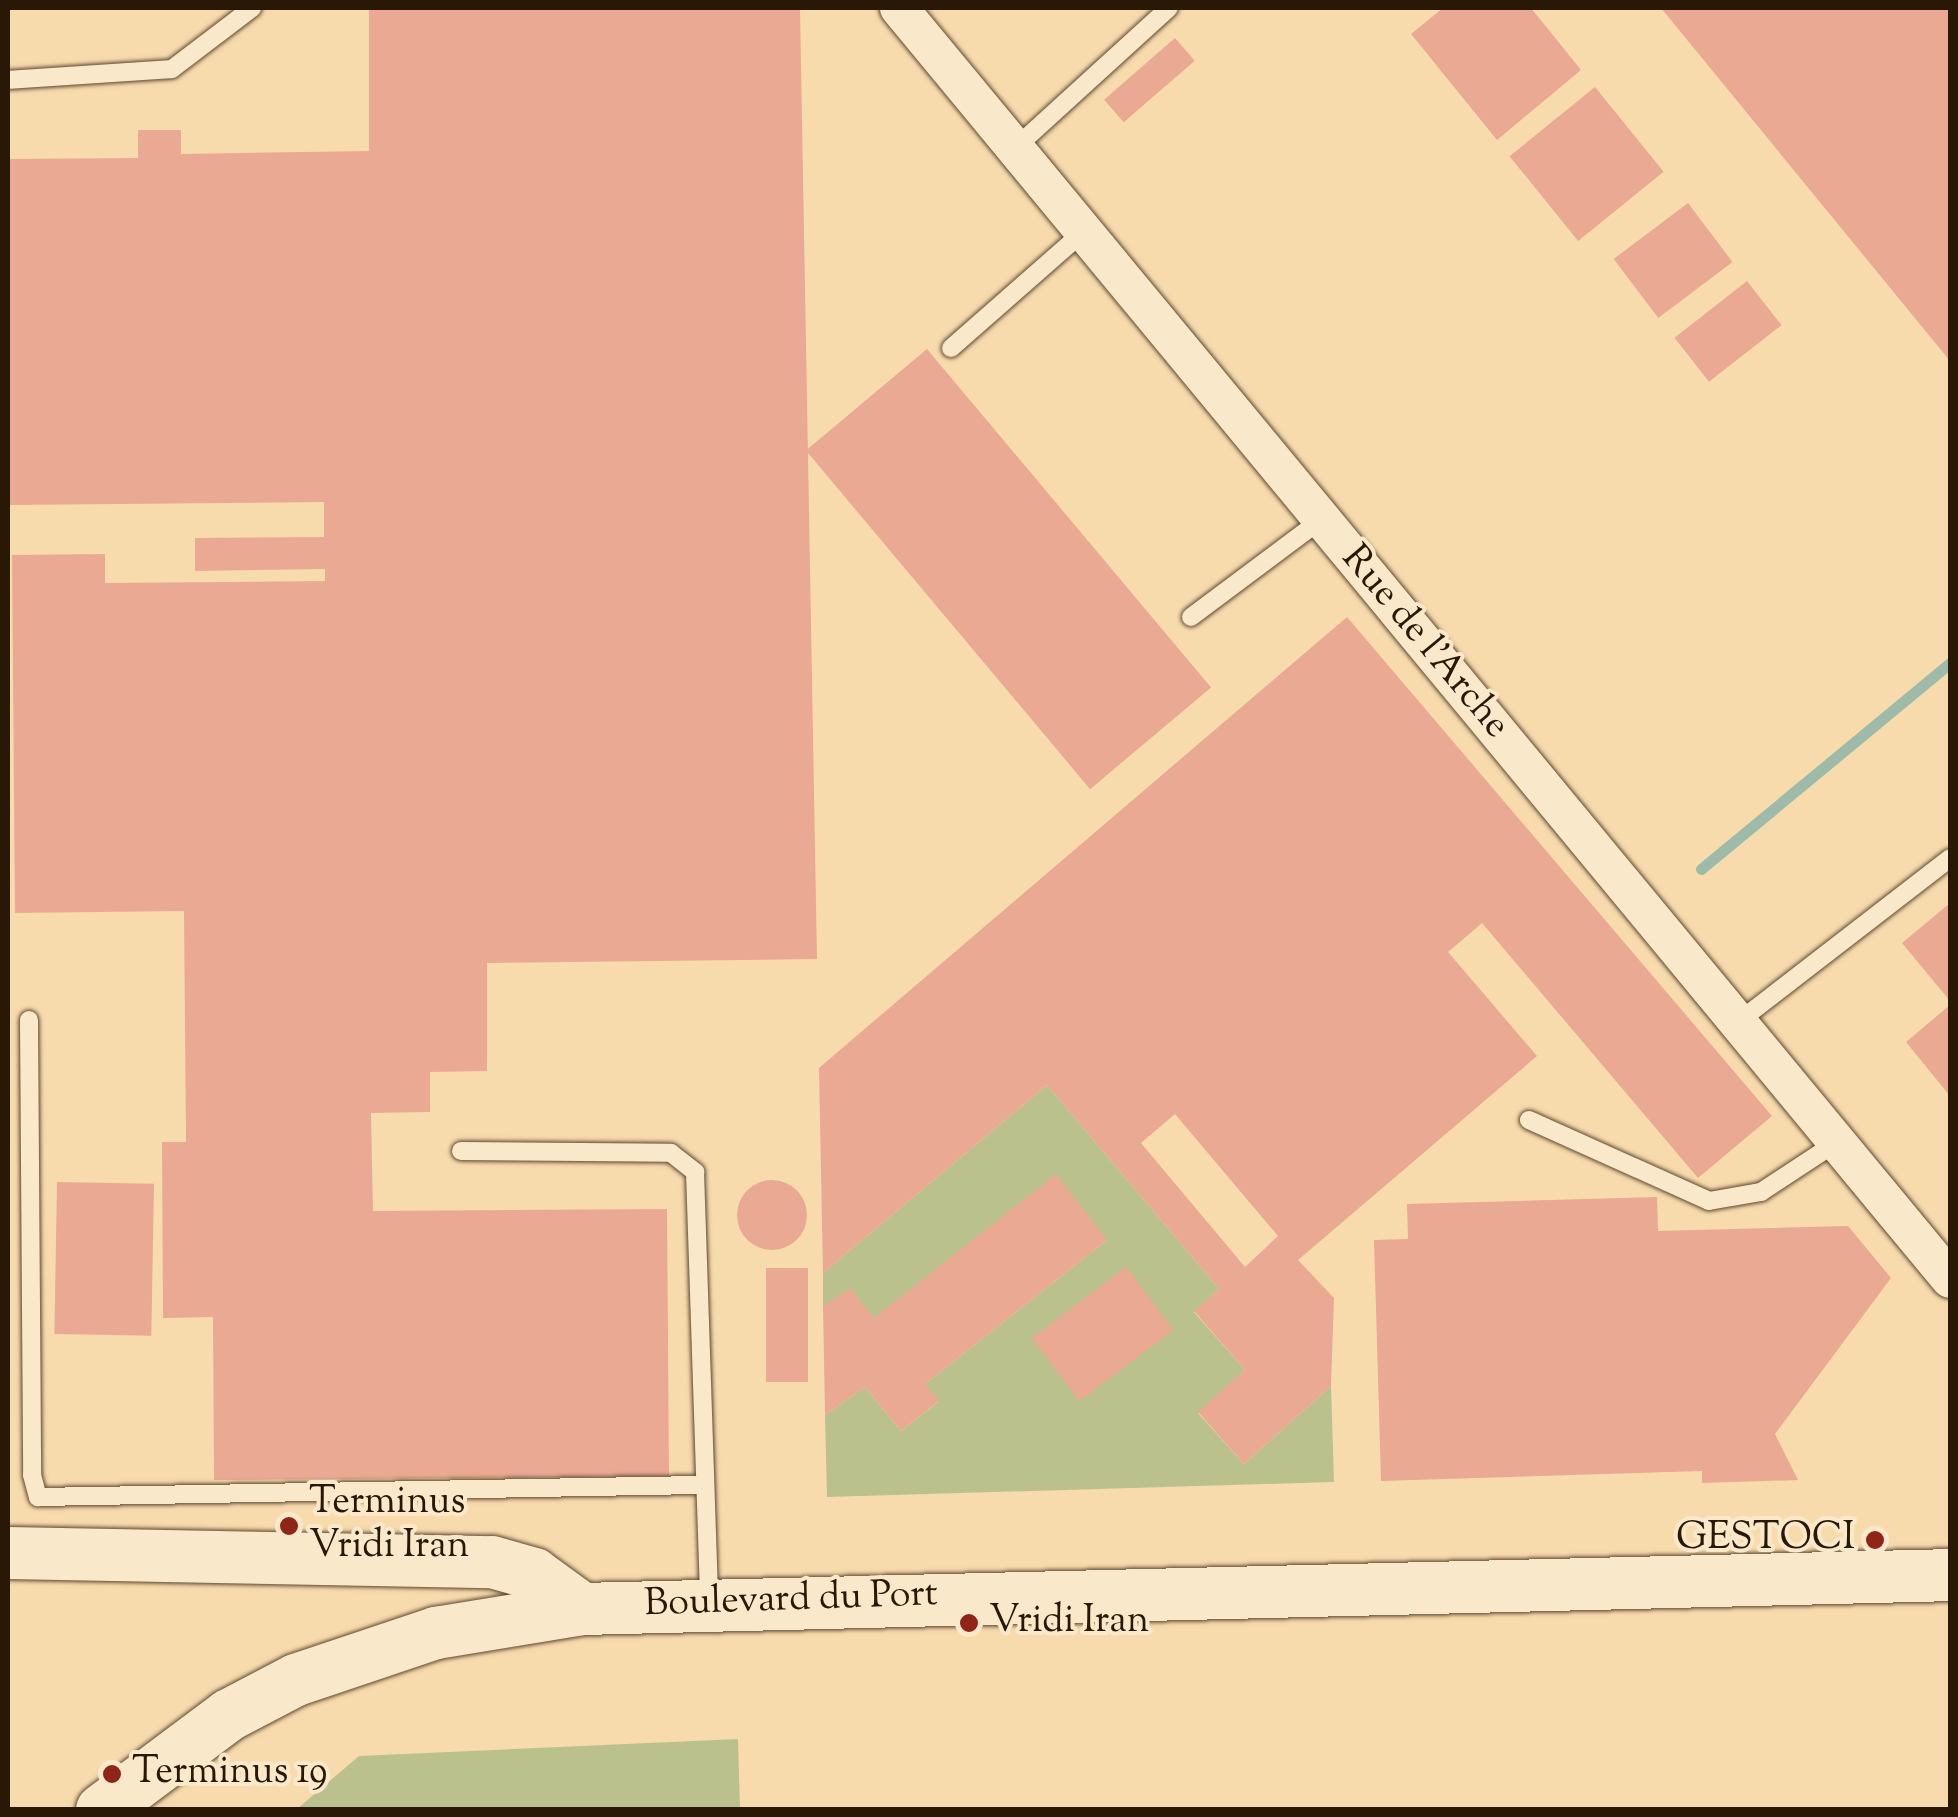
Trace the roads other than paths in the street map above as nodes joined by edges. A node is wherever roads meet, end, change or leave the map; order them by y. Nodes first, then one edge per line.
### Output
1 (252, 8) edge
2 (899, 8) edge
3 (1169, 8) edge
4 (8, 80) edge
5 (1015, 148) junction
6 (1083, 232) junction
7 (950, 348) dead end
8 (1322, 519) junction
9 (1191, 616) dead end
10 (1950, 858) edge
11 (30, 1020) dead end
12 (1738, 1022) junction
13 (1529, 1120) dead end
14 (1837, 1142) junction
15 (462, 1151) dead end
16 (1950, 1278) edge
17 (701, 1485) junction
18 (8, 1553) edge
19 (1950, 1574) edge
20 (709, 1602) junction
21 (582, 1608) junction
22 (102, 1810) edge

1 - 4 lane
2 - 5 street, Rue de l'Arche
3 - 5 lane
5 - 6 street, Rue de l'Arche
6 - 7 lane
6 - 8 street, Rue de l'Arche
8 - 9 lane
8 - 12 street, Rue de l'Arche
10 - 12 lane
11 - 17 lane
12 - 14 street, Rue de l'Arche
13 - 14 lane
14 - 16 street, Rue de l'Arche
15 - 17 lane
17 - 20 lane
18 - 21 main road
19 - 20 main road, Boulevard du Port
20 - 21 main road, Boulevard du Port
21 - 22 main road, Boulevard du Port

